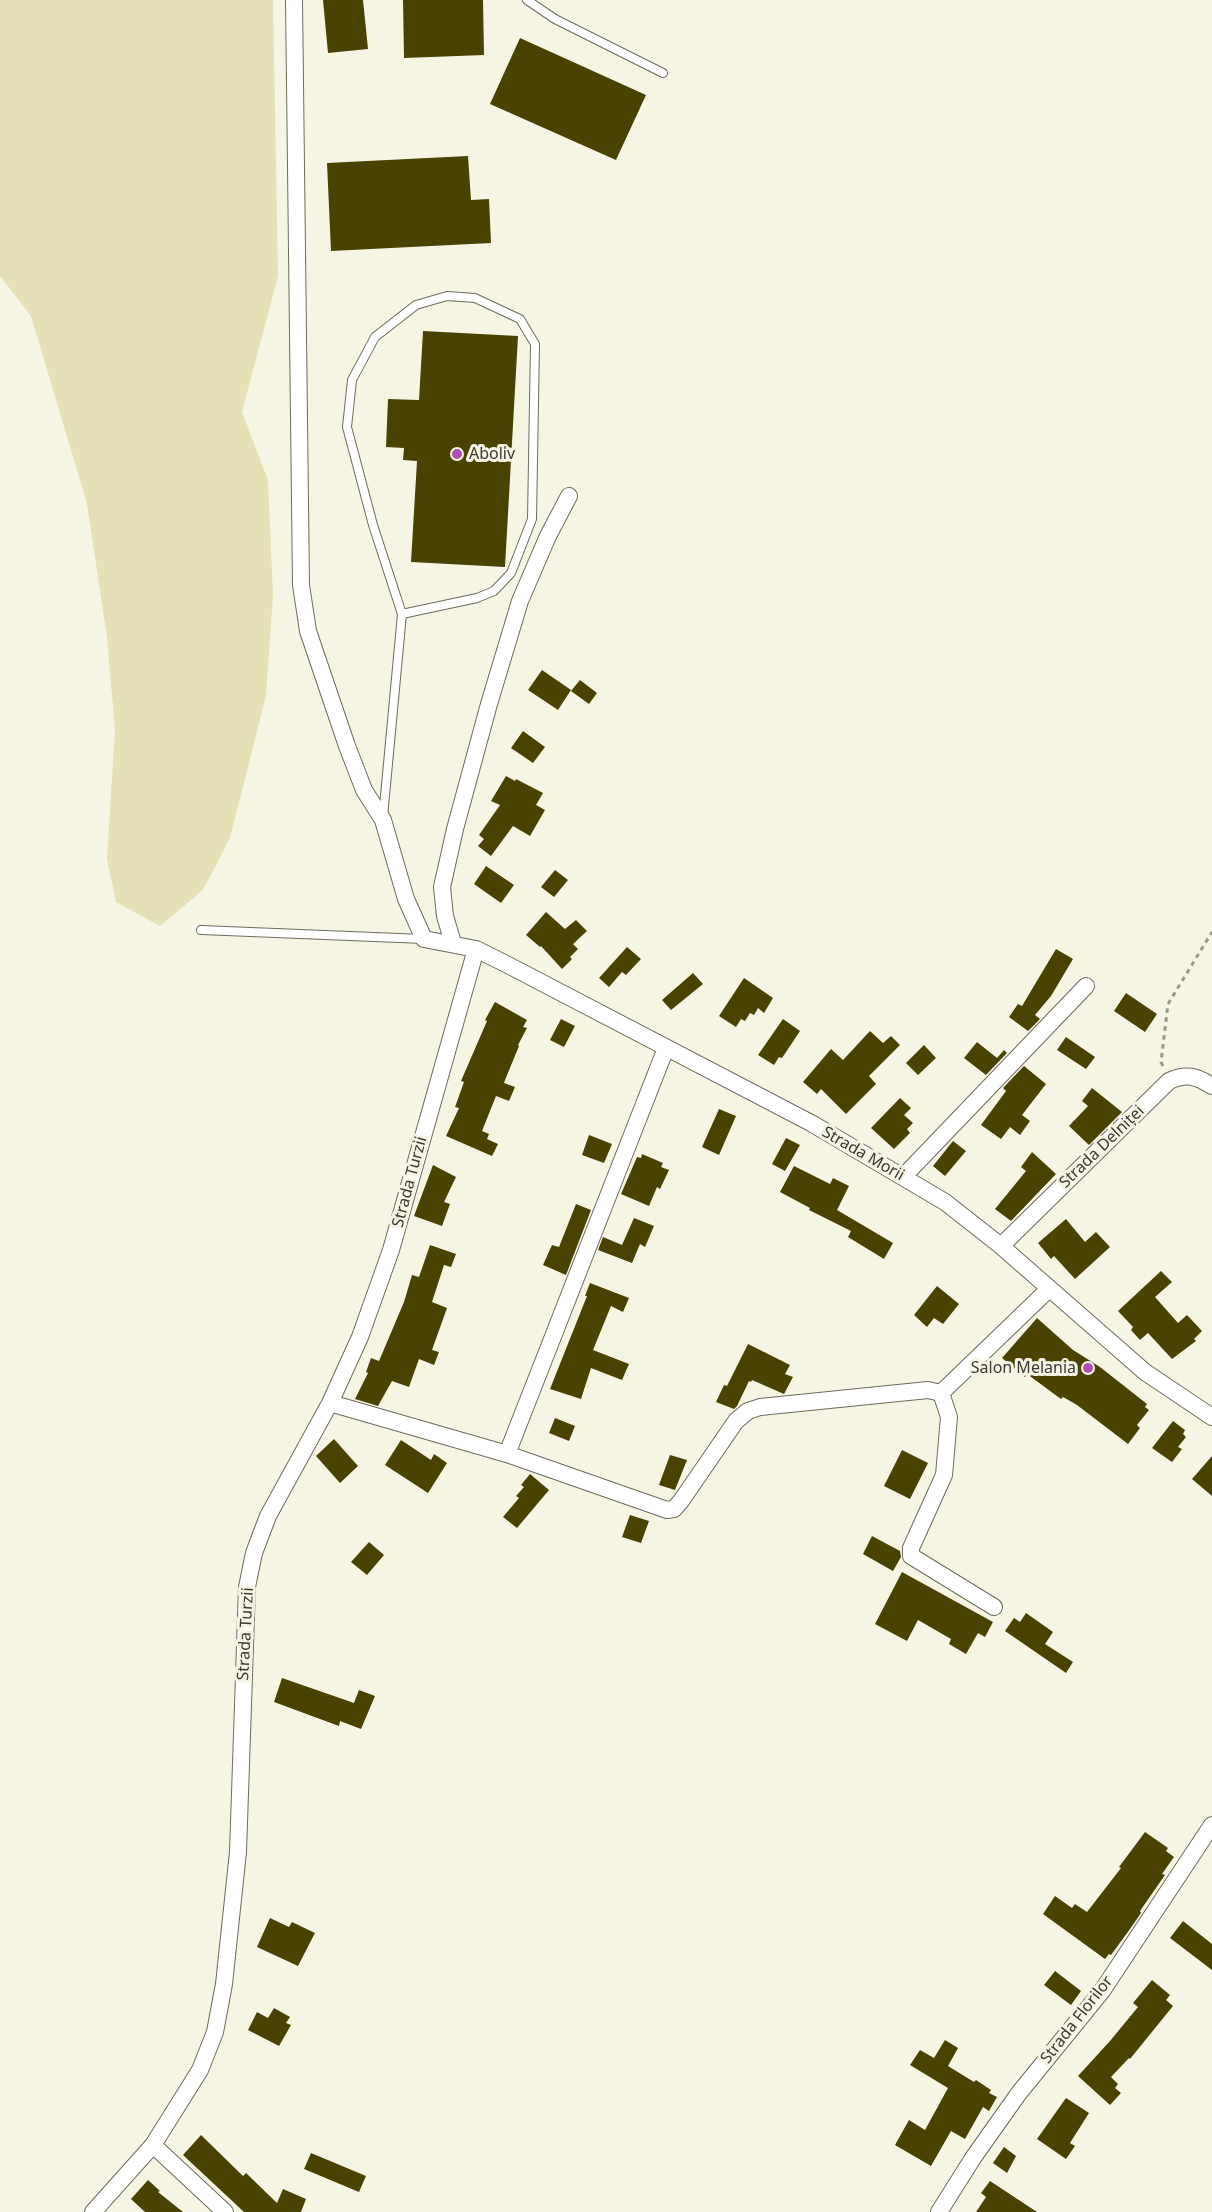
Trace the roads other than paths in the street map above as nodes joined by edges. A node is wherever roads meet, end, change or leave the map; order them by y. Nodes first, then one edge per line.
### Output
1 (294, 0) edge
2 (527, 0) edge
3 (663, 74) dead end
4 (569, 496) dead end
5 (402, 614) junction
6 (382, 820) junction
7 (201, 930) dead end
8 (424, 939) junction
9 (453, 943) junction
10 (476, 949) junction
11 (1086, 986) dead end
12 (666, 1048) junction
13 (1212, 1086) edge
14 (903, 1177) junction
15 (1001, 1246) junction
16 (1049, 1289) junction
17 (941, 1393) junction
18 (330, 1403) junction
19 (1212, 1417) edge
20 (507, 1454) junction
21 (994, 1607) dead end
22 (1212, 1825) edge
23 (153, 2145) junction
24 (93, 2212) edge
25 (225, 2212) edge
26 (939, 2212) edge

1 - 6 street
2 - 3 lane
4 - 9 street
5 - 5 lane
5 - 6 lane
6 - 8 street
7 - 8 lane
8 - 9 street, Strada Morii
9 - 10 street, Strada Morii
10 - 12 street, Strada Morii
10 - 18 street, Strada Turzii
11 - 14 street
12 - 14 street, Strada Morii
12 - 20 street
13 - 15 street, Strada Delniței
14 - 15 street, Strada Morii
15 - 16 street, Strada Morii
16 - 17 street
16 - 19 street, Strada Morii
17 - 20 street
17 - 21 street
18 - 20 street
18 - 23 street, Strada Turzii
22 - 26 street, Strada Florilor
23 - 24 street, Strada Turzii
23 - 25 street

